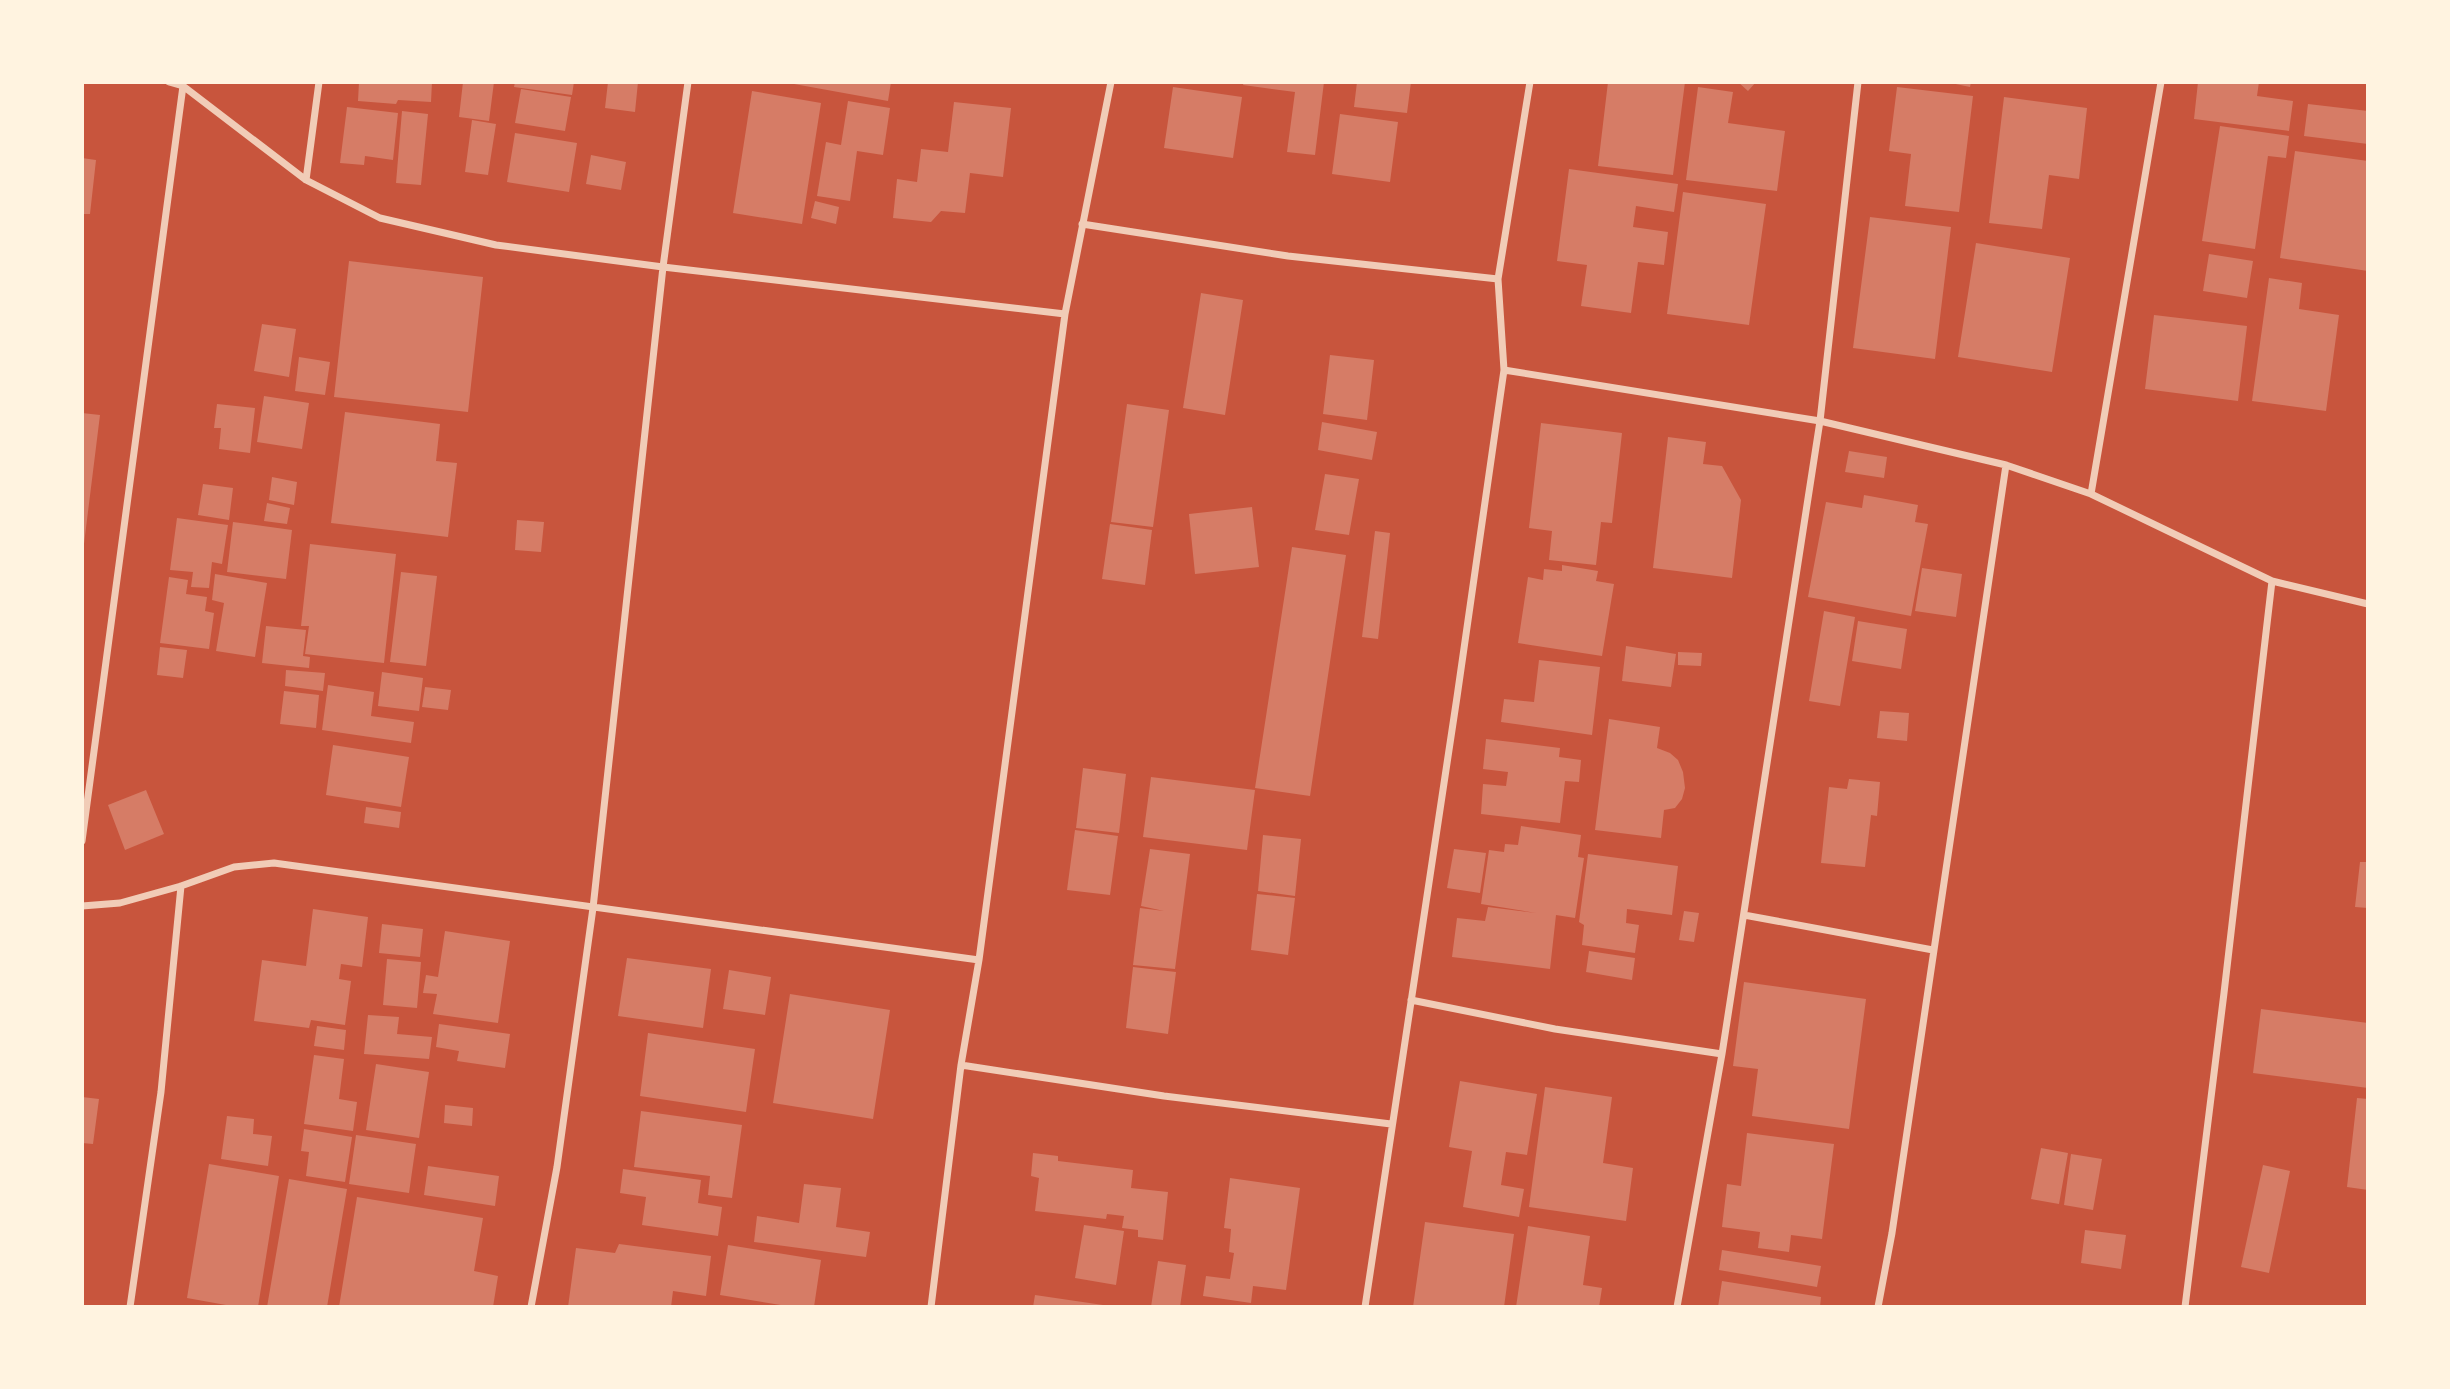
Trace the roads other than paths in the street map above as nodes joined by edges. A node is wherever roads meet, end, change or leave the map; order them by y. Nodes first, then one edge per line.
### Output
1 (169, 82) edge
2 (319, 82) edge
3 (688, 82) edge
4 (1111, 82) edge
5 (1530, 82) edge
6 (1858, 82) edge
7 (2161, 82) edge
8 (183, 86) junction
9 (306, 180) junction
10 (1082, 224) junction
11 (663, 267) junction
12 (1498, 279) junction
13 (1065, 314) junction
14 (1504, 370) junction
15 (1820, 421) junction
16 (2006, 465) junction
17 (2091, 494) junction
18 (2272, 580) junction
19 (2368, 604) edge
20 (82, 841) edge
21 (181, 886) junction
22 (82, 906) edge
23 (593, 908) junction
24 (1744, 915) junction
25 (1933, 950) junction
26 (979, 960) junction
27 (1411, 1000) junction
28 (1723, 1054) junction
29 (961, 1065) junction
30 (1391, 1124) junction
31 (130, 1307) edge
32 (531, 1307) edge
33 (931, 1307) edge
34 (1365, 1307) edge
35 (1677, 1307) edge
36 (1878, 1307) edge
37 (2185, 1307) edge

1 - 8 street
2 - 9 street
3 - 11 street
4 - 10 street
5 - 12 street
6 - 15 street
7 - 17 street
8 - 9 street
8 - 20 street
9 - 11 street
10 - 12 street
10 - 13 street
11 - 13 street
11 - 23 street
12 - 14 street
13 - 26 street
14 - 15 street
14 - 27 street
15 - 16 street
15 - 24 street
16 - 17 street
16 - 25 street
17 - 18 street
18 - 19 street
18 - 37 street
21 - 22 street
21 - 23 street
21 - 31 street
23 - 26 street
23 - 32 street
24 - 25 street
24 - 28 street
25 - 36 street
26 - 29 street
27 - 28 street
27 - 30 street
28 - 35 street
29 - 30 street
29 - 33 street
30 - 34 street

